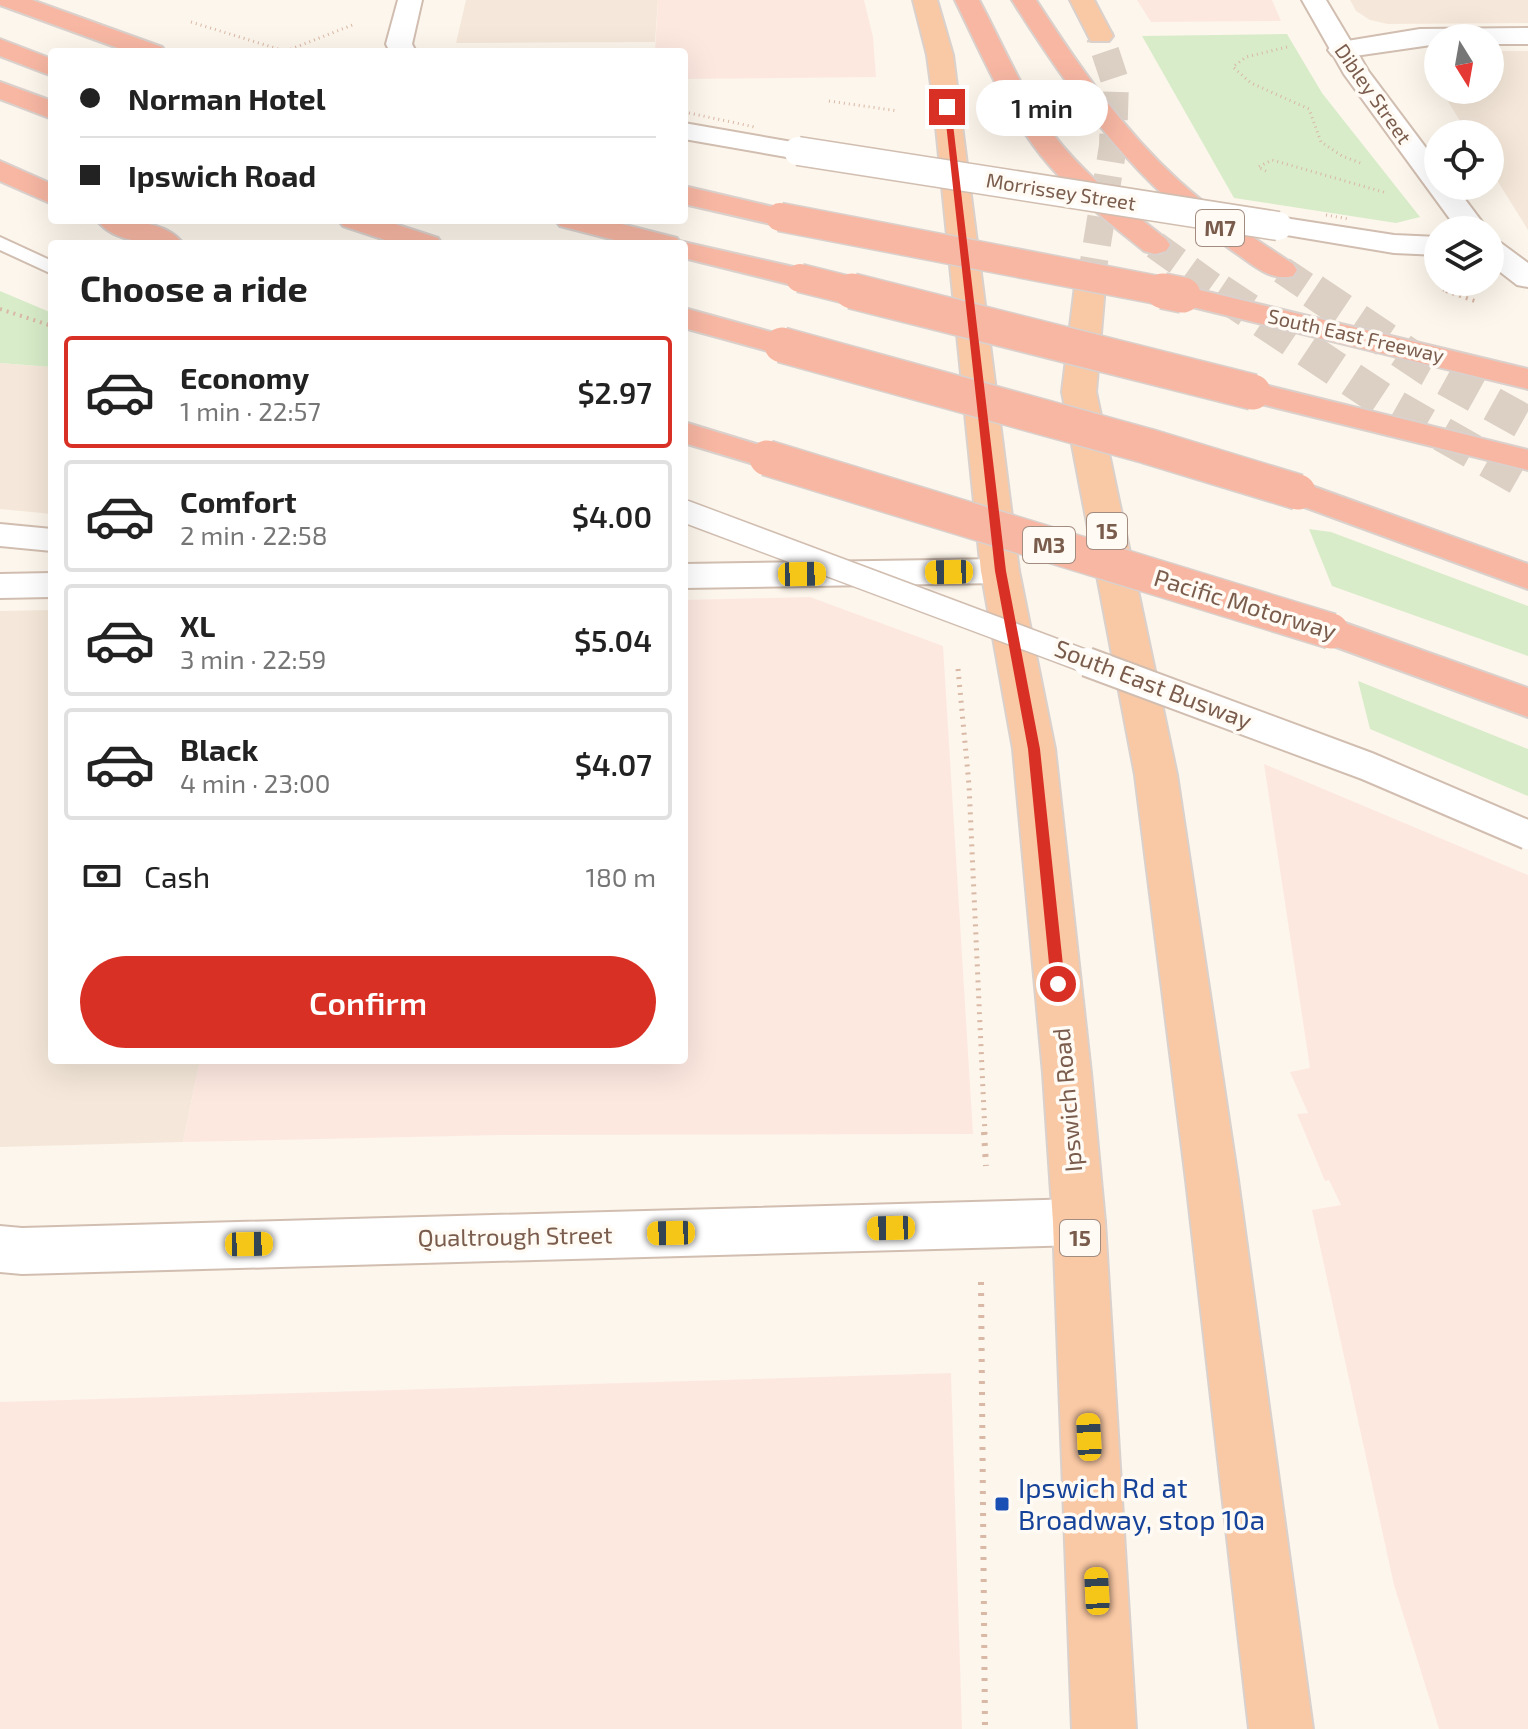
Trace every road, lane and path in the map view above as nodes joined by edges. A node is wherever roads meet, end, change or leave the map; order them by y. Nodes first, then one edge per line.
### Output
1 (9, 0) edge
2 (410, 0) edge
3 (925, 0) edge
4 (967, 0) edge
5 (1024, 0) edge
6 (1082, 0) edge
7 (1314, 0) edge
8 (183, 20) dead end
9 (403, 26) junction
10 (1100, 36) tunnel mouth
11 (1528, 36) edge
12 (1293, 46) dead end
13 (0, 47) edge
14 (142, 48) edge
15 (274, 48) edge
16 (296, 48) edge
17 (401, 48) edge
18 (1341, 50) junction
19 (48, 66) edge
20 (0, 90) edge
21 (48, 109) edge
22 (688, 132) edge
23 (1424, 164) edge
24 (1365, 165) dead end
25 (0, 170) edge
26 (48, 193) edge
27 (688, 196) edge
28 (1450, 200) edge
29 (1462, 216) edge
30 (121, 224) edge
31 (365, 224) edge
32 (586, 224) edge
33 (159, 240) edge
34 (415, 240) edge
35 (650, 240) edge
36 (0, 243) edge
37 (1155, 245) tunnel mouth
38 (1424, 245) edge
39 (688, 250) edge
40 (1504, 260) edge
41 (48, 266) edge
42 (1282, 270) tunnel mouth
43 (1528, 278) edge
44 (1090, 286) tunnel mouth
45 (0, 309) edge
46 (688, 319) edge
47 (48, 325) edge
48 (1528, 379) edge
49 (688, 433) edge
50 (1528, 460) edge
51 (688, 512) edge
52 (0, 535) edge
53 (48, 540) edge
54 (1000, 571) junction
55 (688, 576) edge
56 (1528, 577) edge
57 (48, 585) edge
58 (0, 586) edge
59 (958, 664) dead end
60 (1528, 703) edge
61 (1528, 835) edge
62 (986, 1175) dead end
63 (1079, 1222) junction
64 (0, 1249) edge
65 (981, 1280) dead end
66 (985, 1729) edge
67 (1104, 1729) edge
68 (1281, 1729) edge

1 - 14 highway
2 - 9 street
3 - 54 highway, Ipswich Road / 15
4 - 37 highway
5 - 42 highway, M7
6 - 10 highway
7 - 18 street, Dibley Street
8 - 15 path
9 - 16 path
9 - 17 street
11 - 18 street
12 - 24 path
13 - 19 highway
18 - 23 street, Dibley Street
20 - 21 highway
22 - 38 street, Morrissey Street, bridge
25 - 26 highway
27 - 48 highway, South East Freeway, bridge
28 - 29 street, Dibley Street
30 - 33 highway
31 - 34 highway
32 - 35 highway
36 - 41 lane
39 - 50 highway, bridge
40 - 43 street
44 - 68 highway, 15
45 - 47 path
46 - 56 highway, bridge
49 - 60 highway, Pacific Motorway / M3, bridge
51 - 61 lane, South East Busway, bridge
52 - 53 street
54 - 55 street
54 - 63 highway, Ipswich Road / 15
57 - 58 street
59 - 62 path
63 - 64 street, Qualtrough Street
63 - 67 highway, Ipswich Road / 15
65 - 66 path

